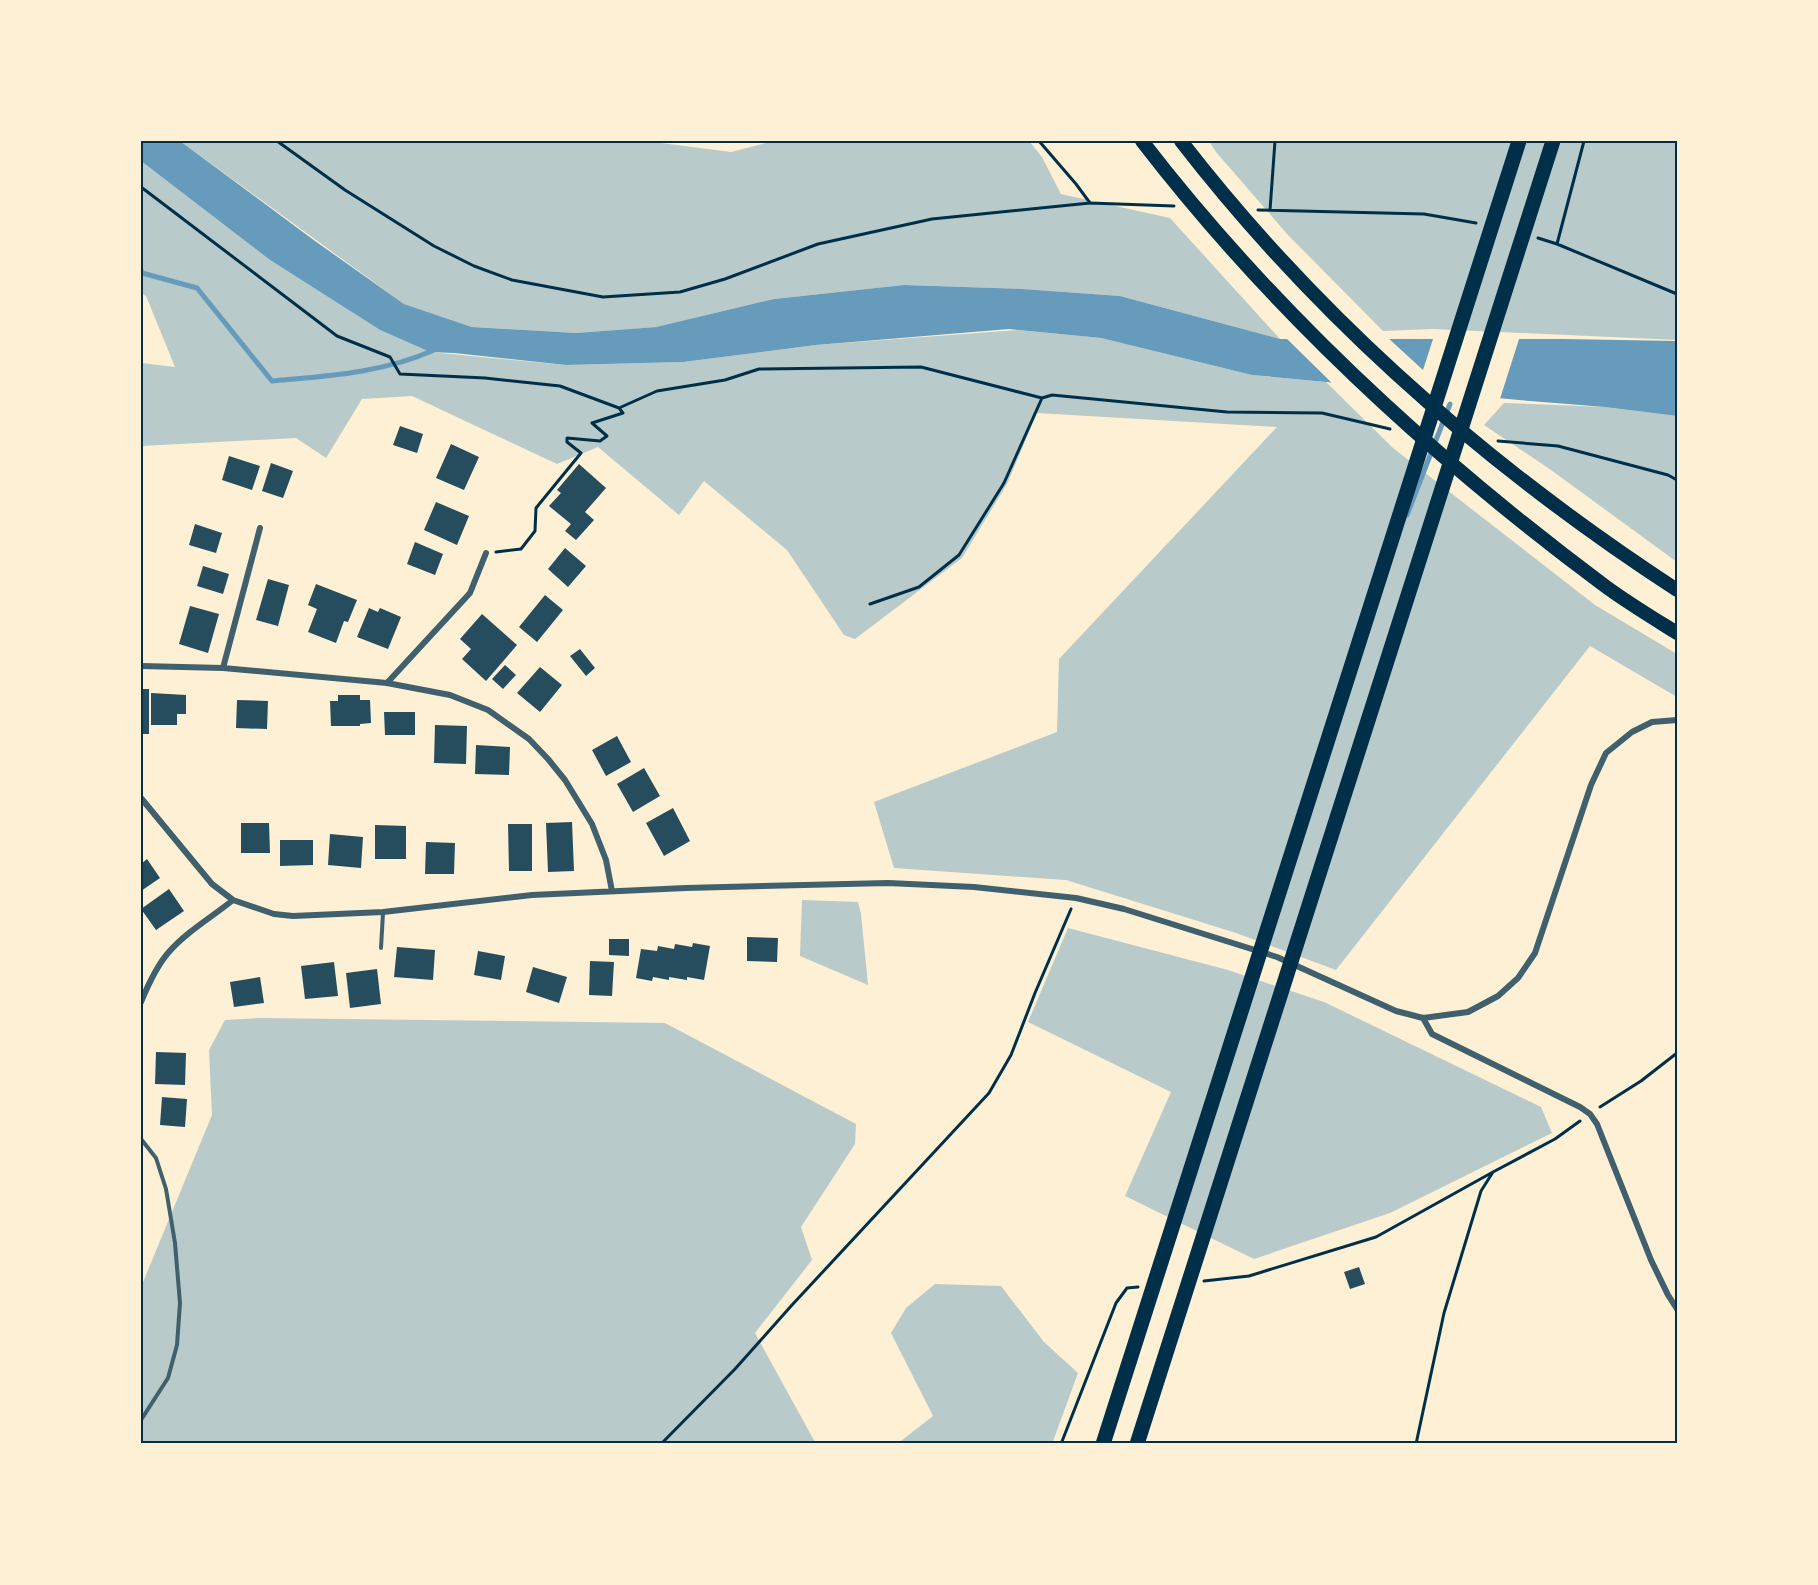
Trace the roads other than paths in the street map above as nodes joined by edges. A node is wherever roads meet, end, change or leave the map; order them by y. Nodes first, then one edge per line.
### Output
1 (1142, 141) edge
2 (1181, 141) edge
3 (1519, 141) edge
4 (1553, 141) edge
5 (260, 528) dead end
6 (486, 553) road end
7 (1677, 590) edge
8 (1677, 633) edge
9 (141, 666) edge
10 (224, 668) junction
11 (387, 683) junction
12 (1677, 720) edge
13 (141, 798) edge
14 (612, 891) junction
15 (233, 900) junction
16 (382, 912) junction
17 (381, 948) dead end
18 (141, 1002) edge
19 (1423, 1018) junction
20 (141, 1139) edge
21 (1677, 1309) edge
22 (141, 1420) edge
23 (1103, 1444) edge
24 (1137, 1444) edge

1 - 8 highway
2 - 7 highway
3 - 23 highway
4 - 24 highway
5 - 10 street
6 - 11 street
9 - 10 street
10 - 11 street
11 - 14 street
12 - 19 street
13 - 15 street
14 - 16 street
14 - 19 street
15 - 16 street
15 - 18 street
16 - 17 lane
19 - 21 street
20 - 22 lane

